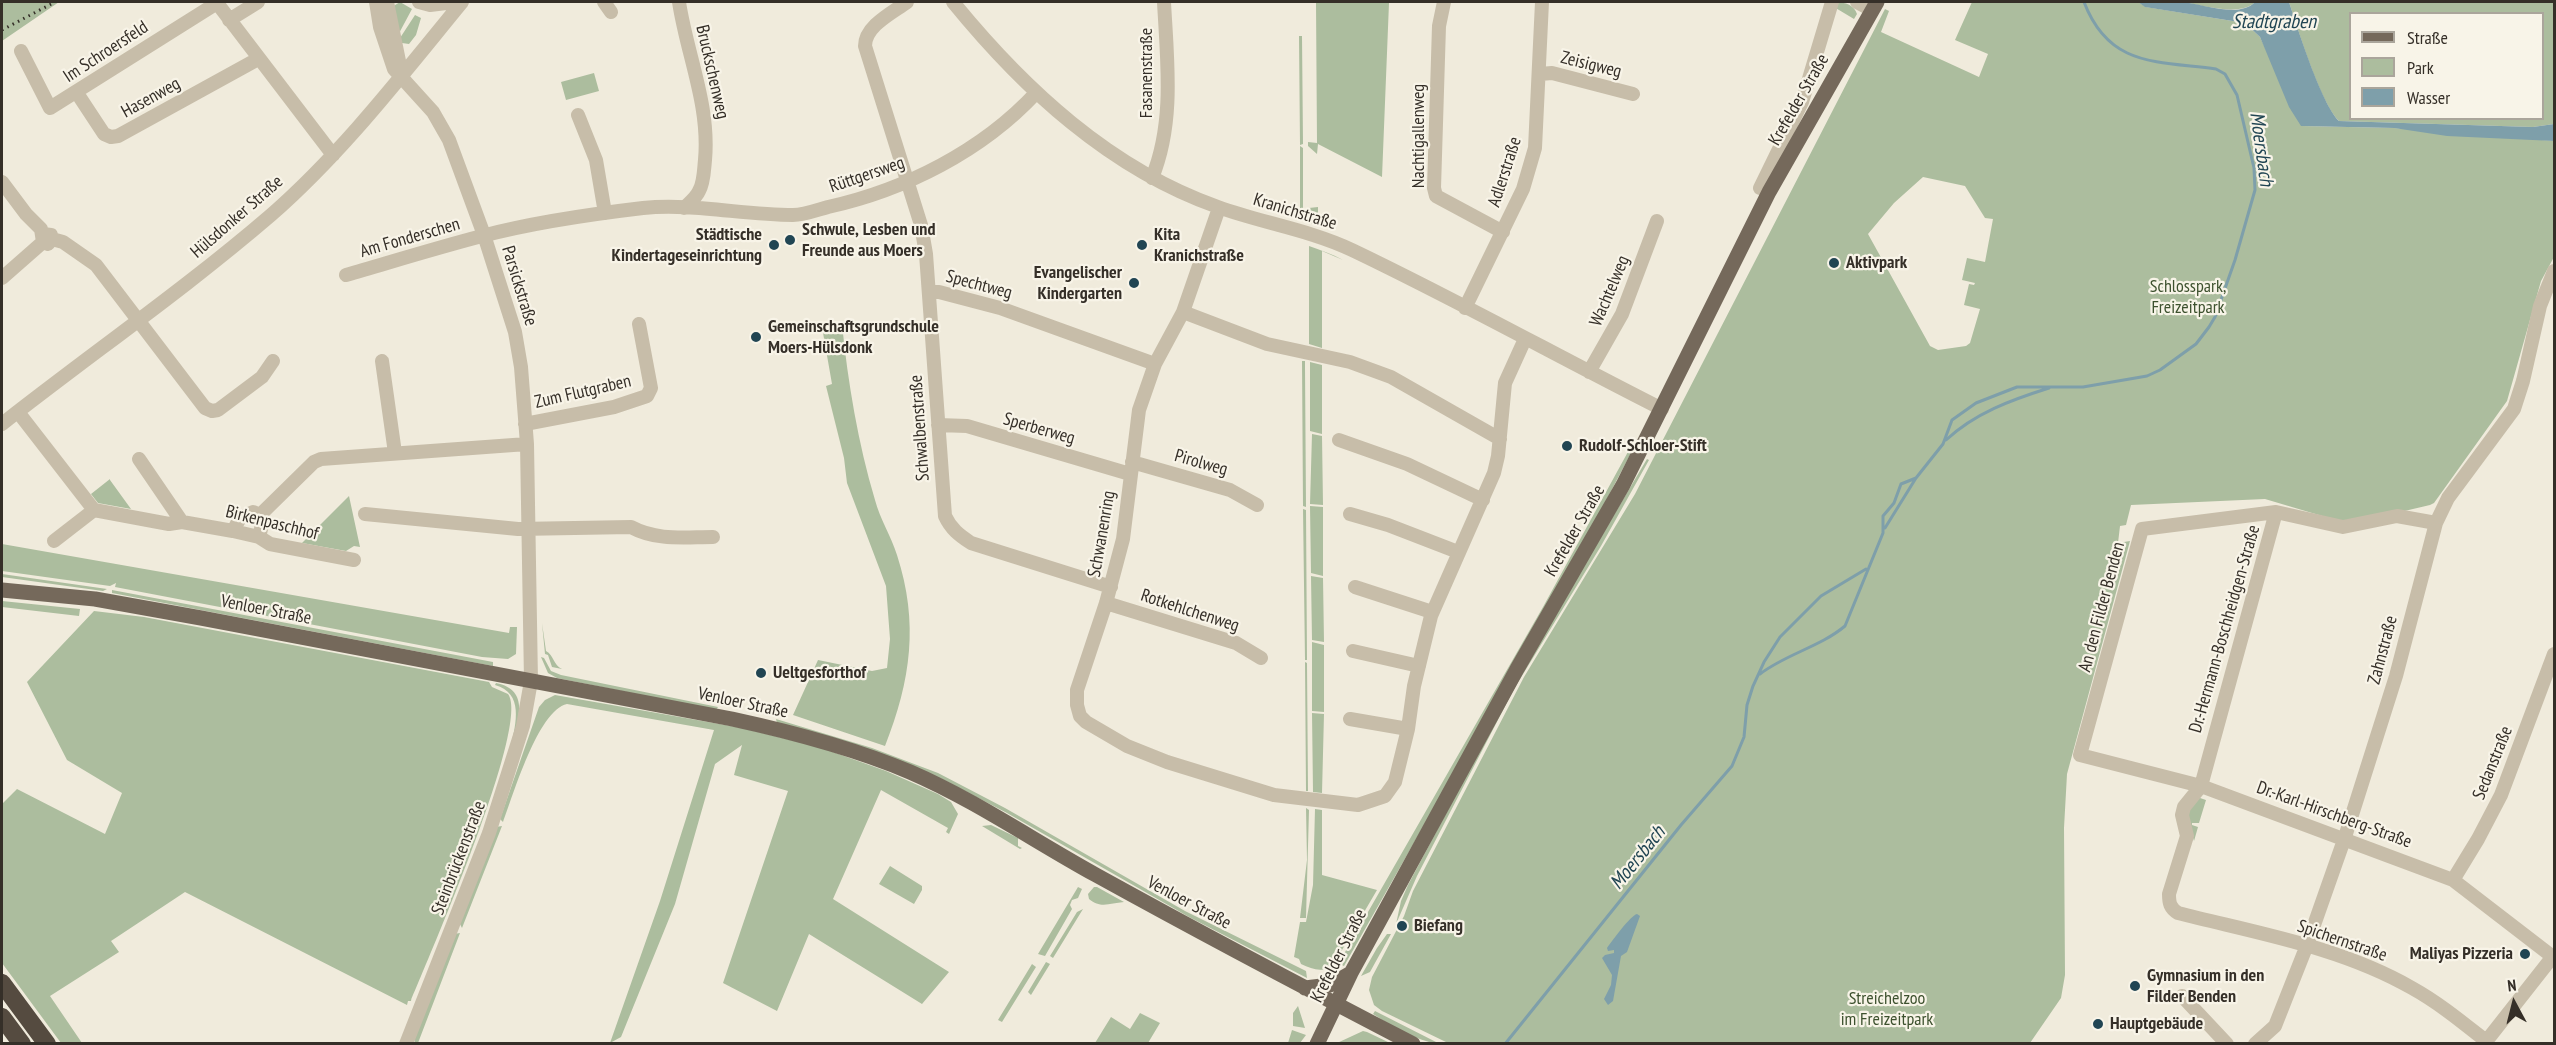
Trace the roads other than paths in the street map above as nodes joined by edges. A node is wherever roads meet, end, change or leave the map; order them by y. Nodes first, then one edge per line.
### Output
1 (258, 2) edge
2 (376, 2) edge
3 (387, 2) edge
4 (419, 2) edge
5 (454, 2) edge
6 (462, 2) edge
7 (679, 2) edge
8 (906, 2) edge
9 (953, 2) edge
10 (1164, 2) edge
11 (1444, 2) edge
12 (1542, 2) edge
13 (1832, 2) edge
14 (1857, 2) edge
15 (1874, 6) edge
16 (229, 20) junction
17 (21, 51) dead end
18 (258, 59) junction
19 (1540, 74) junction
20 (402, 76) junction
21 (77, 93) junction
22 (1036, 93) junction
23 (1633, 94) dead end
24 (578, 115) dead end
25 (333, 155) junction
26 (1152, 178) junction
27 (2, 182) edge
28 (906, 183) junction
29 (1760, 188) dead end
30 (684, 208) junction
31 (1219, 208) junction
32 (605, 213) junction
33 (1657, 221) dead end
34 (1503, 232) junction
35 (484, 235) junction
36 (46, 239) junction
37 (2554, 271) edge
38 (346, 274) dead end
39 (2, 278) edge
40 (929, 292) junction
41 (1465, 308) junction
42 (1183, 312) junction
43 (138, 319) junction
44 (639, 324) dead end
45 (1524, 339) junction
46 (382, 361) dead end
47 (273, 362) dead end
48 (1155, 364) junction
49 (1589, 372) junction
50 (1662, 409) junction
51 (18, 412) junction
52 (2, 424) edge
53 (525, 424) junction
54 (938, 425) junction
55 (1500, 439) junction
56 (1340, 440) dead end
57 (526, 444) junction
58 (395, 453) junction
59 (139, 459) dead end
60 (1131, 468) junction
61 (1483, 500) junction
62 (1257, 505) dead end
63 (94, 510) junction
64 (2276, 512) junction
65 (365, 514) dead end
66 (1350, 514) dead end
67 (260, 515) junction
68 (182, 522) junction
69 (2436, 523) junction
70 (528, 529) junction
71 (233, 531) junction
72 (259, 537) junction
73 (713, 537) dead end
74 (54, 541) dead end
75 (1458, 552) junction
76 (354, 560) dead end
77 (1111, 586) junction
78 (1355, 587) dead end
79 (2, 590) edge
80 (1106, 603) junction
81 (1432, 612) junction
82 (1353, 651) dead end
83 (2554, 654) edge
84 (1261, 658) dead end
85 (1419, 666) junction
86 (531, 681) junction
87 (1350, 719) dead end
88 (1408, 729) junction
89 (2079, 755) joint
90 (2201, 786) junction
91 (2345, 837) junction
92 (2453, 880) junction
93 (2172, 909) joint
94 (2307, 945) junction
95 (2554, 956) edge
96 (1351, 973) junction
97 (2, 983) edge
98 (1305, 988) junction
99 (2182, 996) dead end
100 (1336, 1004) junction
101 (2, 1017) edge
102 (2485, 1042) edge
103 (22, 1044) edge
104 (47, 1044) edge
105 (406, 1044) edge
106 (1317, 1044) edge
107 (1413, 1044) edge
108 (2227, 1044) edge
109 (2255, 1044) edge

1 - 16 street
2 - 20 street, Parsickstraße
3 - 20 street
4 - 5 street
6 - 20 street, Hülsdonker Straße
7 - 30 street, Bruckschenweg
8 - 28 street, Schwalbenstraße
9 - 22 street, Kranichstraße
10 - 26 street, Fasanenstraße
11 - 34 street, Nachtigallenweg
12 - 19 street, Adlerstraße
13 - 29 street, Krefelder Straße
14 - 15 street
15 - 50 main road, Krefelder Straße
16 - 18 street, Im Schroersfeld
16 - 21 street, Im Schroersfeld
17 - 21 street, Im Schroersfeld
18 - 21 street, Hasenweg
18 - 25 street, Im Schroersfeld
19 - 23 street, Zeisigweg
19 - 34 street, Adlerstraße
20 - 25 street, Hülsdonker Straße
20 - 35 street, Parsickstraße
22 - 26 street, Kranichstraße
22 - 28 street, Rüttgersweg
24 - 32 street
25 - 43 street, Hülsdonker Straße
26 - 31 street, Kranichstraße
27 - 36 street
28 - 30 street, Rüttgersweg
28 - 40 street, Schwalbenstraße
30 - 32 street
31 - 41 street, Kranichstraße
31 - 42 street, Schwanenring
32 - 35 street
33 - 49 street, Wachtelweg
34 - 41 street, Adlerstraße
35 - 38 street, Am Fonderschen
35 - 53 street, Parsickstraße
36 - 39 street
36 - 43 street
37 - 69 street, Zahnstraße
40 - 48 street, Spechtweg
40 - 54 street, Schwalbenstraße
41 - 45 street, Kranichstraße
42 - 48 street, Schwanenring
42 - 55 street
43 - 47 street
43 - 51 street, Hülsdonker Straße
44 - 53 street, Zum Flutgraben
45 - 49 street, Kranichstraße
45 - 55 street, Schwanenring
46 - 58 street
48 - 60 street, Schwanenring
49 - 50 street, Kranichstraße
50 - 96 main road, Krefelder Straße
51 - 52 street, Hülsdonker Straße
51 - 63 street
53 - 57 street, Parsickstraße
54 - 60 street, Sperberweg
54 - 77 street, Schwalbenstraße
55 - 61 street, Schwanenring
56 - 61 street
57 - 58 street
57 - 70 street, Parsickstraße
58 - 67 street
59 - 68 street
60 - 62 street, Pirolweg
60 - 77 street, Schwanenring
61 - 75 street, Schwanenring
63 - 68 street, Birkenpaschhof
63 - 74 street
64 - 69 street, Dr.-Hermann-Boschheidgen-Straße
64 - 89 street, An den Filder Benden
64 - 90 street, Dr.-Hermann-Boschheidgen-Straße
65 - 70 street
66 - 75 street
67 - 71 street
67 - 72 street
68 - 71 street, Birkenpaschhof
69 - 91 street, Zahnstraße
70 - 73 street
70 - 86 street, Parsickstraße
71 - 72 street, Birkenpaschhof
72 - 76 street, Birkenpaschhof
75 - 81 street, Schwanenring
77 - 80 street, Schwanenring
78 - 81 street
79 - 86 main road, Venloer Straße
80 - 84 street, Rotkehlchenweg
80 - 88 street, Schwanenring
81 - 85 street, Schwanenring
82 - 85 street
83 - 92 street, Sedanstraße
85 - 88 street, Schwanenring
86 - 98 main road, Venloer Straße
86 - 105 street, Steinbrückenstraße
87 - 88 street
89 - 90 street, Dr.-Karl-Hirschberg-Straße
90 - 91 street, Dr.-Karl-Hirschberg-Straße
90 - 93 street, Dr.-Hermann-Boschheidgen-Straße
91 - 92 street, Dr.-Karl-Hirschberg-Straße
91 - 94 street, Zahnstraße
92 - 95 street, Dr.-Karl-Hirschberg-Straße
93 - 94 street, Spichernstraße
94 - 102 street, Spichernstraße
94 - 109 street, Zahnstraße
95 - 102 street
96 - 98 main road
96 - 100 main road, Krefelder Straße
97 - 104 highway
98 - 100 main road, Venloer Straße
99 - 108 street
100 - 106 main road, Krefelder Straße
100 - 107 main road, Venloer Straße
101 - 103 highway

